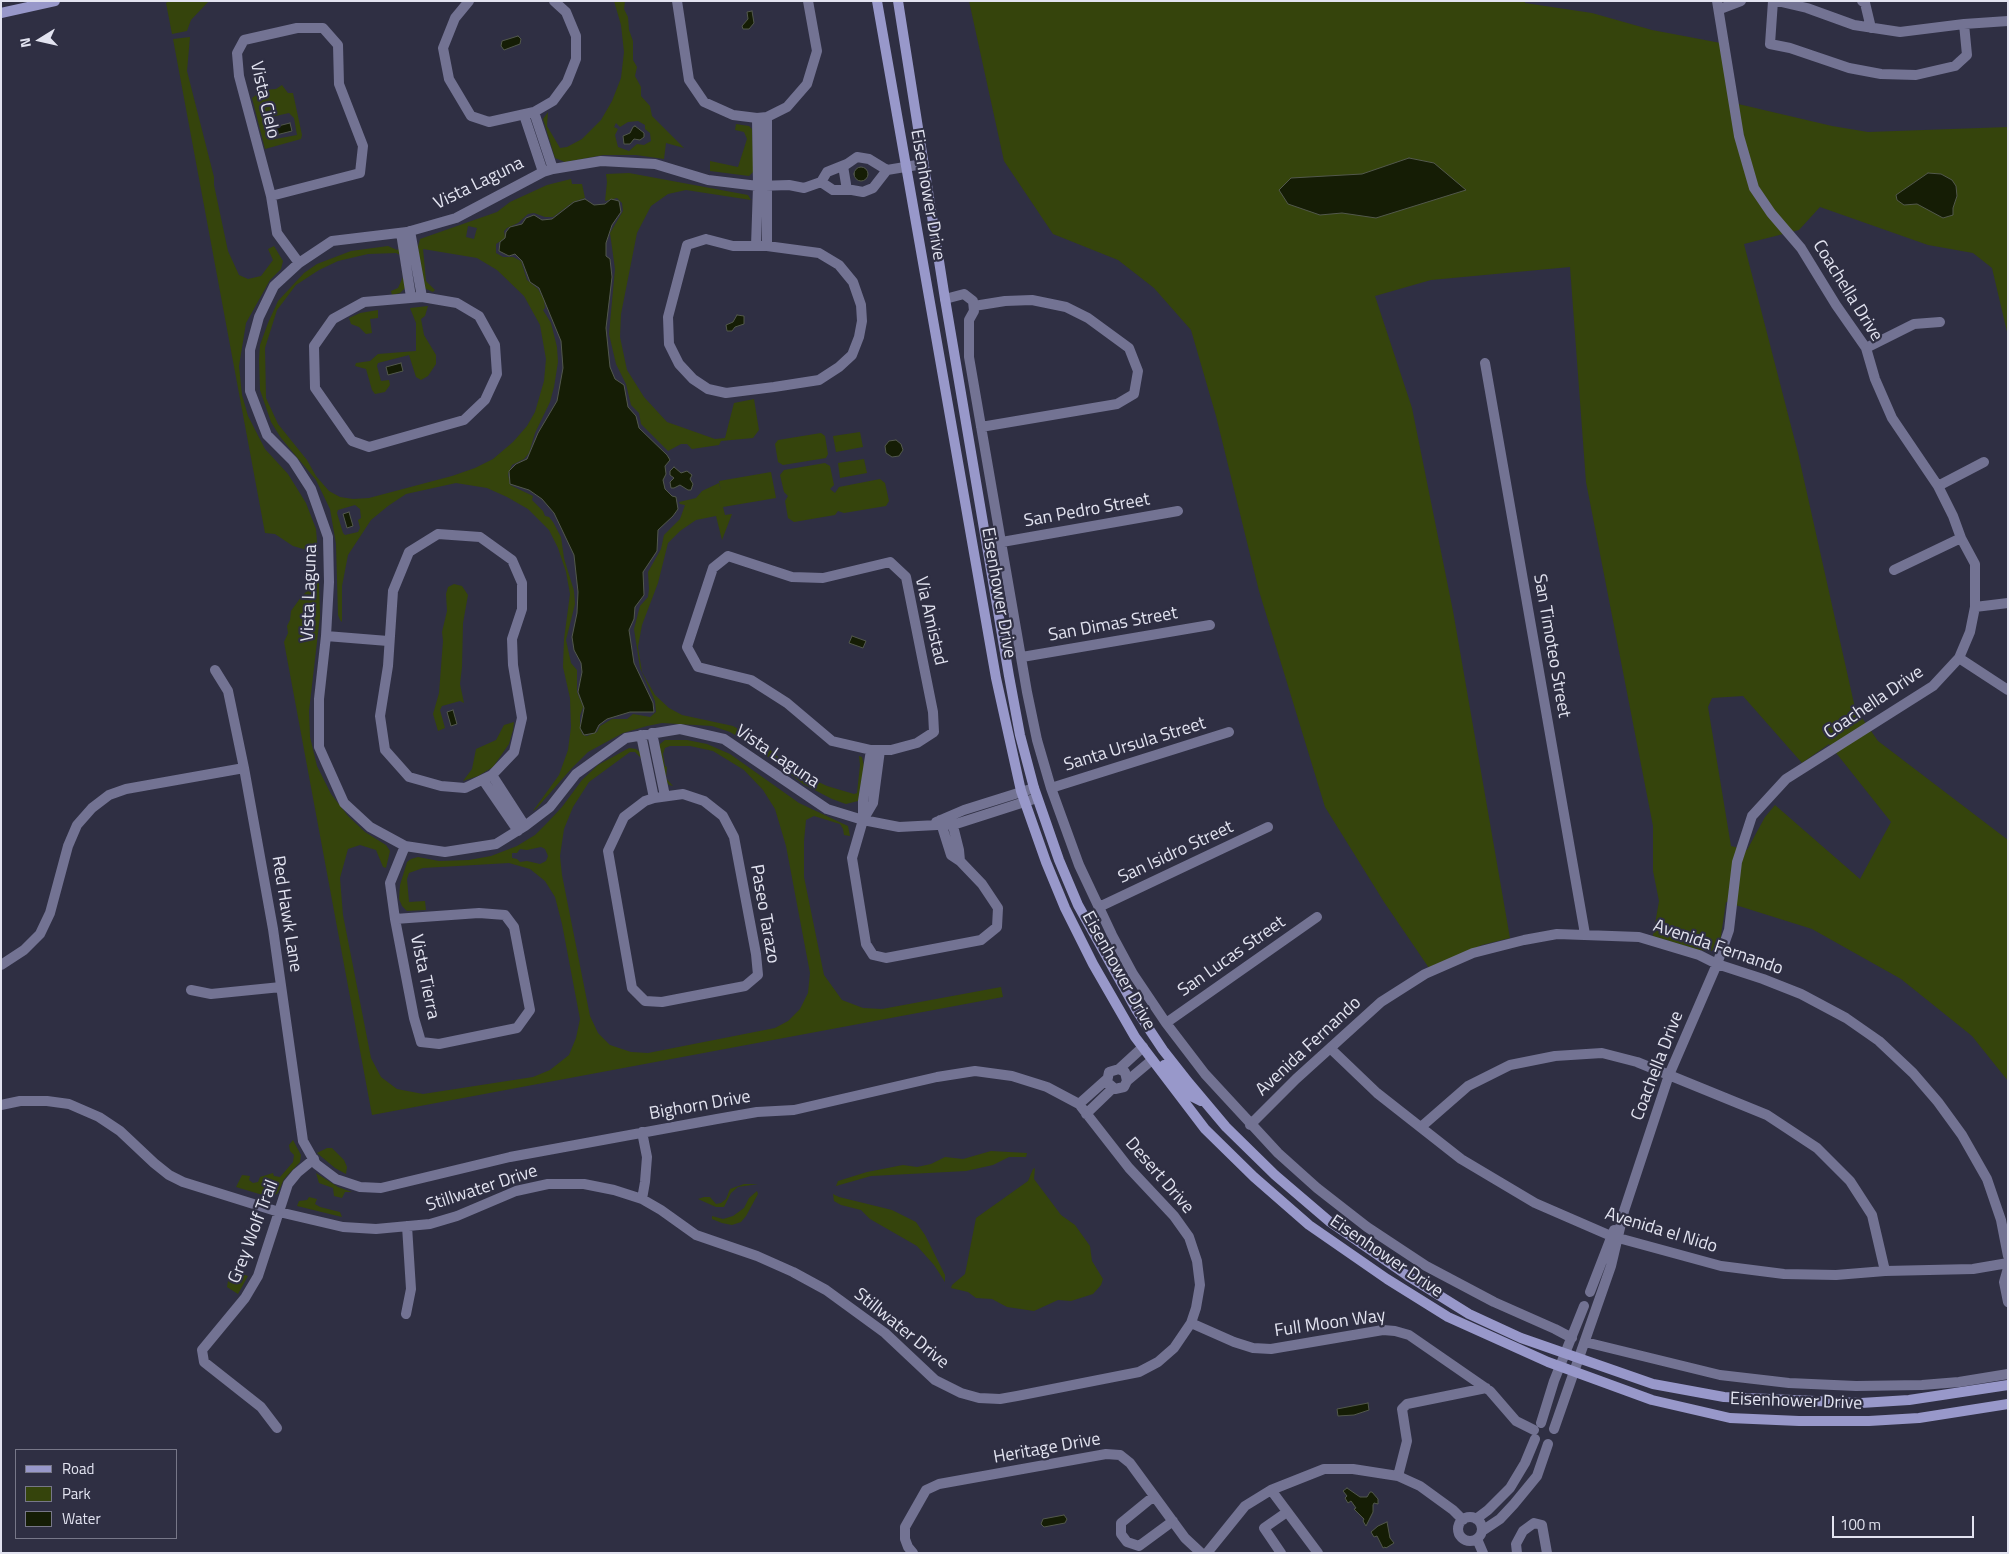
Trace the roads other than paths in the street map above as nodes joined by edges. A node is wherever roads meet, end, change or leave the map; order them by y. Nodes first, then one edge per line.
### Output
1 (55, 1) edge
2 (469, 1) edge
3 (554, 1) edge
4 (677, 1) edge
5 (808, 1) edge
6 (877, 1) edge
7 (898, 1) edge
8 (1741, 1) edge
9 (1772, 1) edge
10 (1777, 1) edge
11 (1862, 1) edge
12 (1719, 5) edge
13 (1, 12) edge
14 (2008, 21) edge
15 (1964, 24) junction
16 (1872, 28) junction
17 (534, 112) junction
18 (524, 115) junction
19 (762, 117) junction
20 (923, 164) junction
21 (843, 166) junction
22 (905, 167) junction
23 (548, 170) junction
24 (888, 170) junction
25 (818, 182) junction
26 (763, 186) junction
27 (847, 190) junction
28 (271, 196) junction
29 (405, 232) junction
30 (756, 246) junction
31 (767, 246) junction
32 (299, 263) junction
33 (411, 297) junction
34 (422, 297) junction
35 (945, 299) junction
36 (974, 306) junction
37 (1940, 322) dead end
38 (1866, 348) junction
39 (1485, 363) dead end
40 (981, 427) junction
41 (1984, 462) dead end
42 (1938, 486) junction
43 (1178, 511) dead end
44 (1961, 538) junction
45 (1002, 542) junction
46 (1894, 570) dead end
47 (2008, 603) edge
48 (1975, 607) junction
49 (1210, 626) dead end
50 (326, 636) junction
51 (388, 641) junction
52 (1022, 657) junction
53 (1959, 658) junction
54 (215, 670) dead end
55 (2008, 690) edge
56 (1229, 732) dead end
57 (646, 734) junction
58 (876, 750) junction
59 (244, 768) junction
60 (487, 778) junction
61 (1034, 788) junction
62 (1051, 788) junction
63 (1021, 791) junction
64 (659, 797) junction
65 (1038, 798) junction
66 (1025, 802) junction
67 (978, 805) junction
68 (981, 816) junction
69 (863, 820) junction
70 (943, 822) junction
71 (1268, 827) dead end
72 (522, 829) junction
73 (405, 846) junction
74 (1099, 907) junction
75 (1316, 917) dead end
76 (395, 919) junction
77 (1585, 934) junction
78 (1717, 964) junction
79 (1, 965) edge
80 (282, 988) junction
81 (190, 990) dead end
82 (1166, 1023) junction
83 (1143, 1047) junction
84 (1330, 1049) junction
85 (1152, 1060) junction
86 (1119, 1069) junction
87 (1669, 1075) junction
88 (1107, 1079) junction
89 (1127, 1082) junction
90 (1113, 1088) junction
91 (1079, 1104) junction
92 (1207, 1104) junction
93 (1, 1105) edge
94 (1086, 1114) junction
95 (1250, 1125) junction
96 (1421, 1127) junction
97 (642, 1132) junction
98 (315, 1162) junction
99 (642, 1199) junction
100 (278, 1212) junction
101 (407, 1226) junction
102 (1615, 1236) junction
103 (2008, 1256) edge
104 (2008, 1263) edge
105 (2008, 1268) edge
106 (1885, 1271) junction
107 (1590, 1292) dead end
108 (2008, 1302) edge
109 (1584, 1306) dead end
110 (406, 1314) dead end
111 (1190, 1323) junction
112 (1572, 1338) junction
113 (1585, 1342) junction
114 (1566, 1353) junction
115 (1579, 1358) junction
116 (1560, 1367) junction
117 (1574, 1372) junction
118 (2008, 1374) edge
119 (2008, 1386) edge
120 (1486, 1388) junction
121 (2008, 1404) edge
122 (277, 1428) dead end
123 (1554, 1428) junction
124 (1537, 1431) junction
125 (1548, 1444) junction
126 (1398, 1476) junction
127 (1271, 1490) junction
128 (1154, 1496) junction
129 (1287, 1512) junction
130 (1476, 1519) junction
131 (1463, 1520) junction
132 (1173, 1521) junction
133 (1480, 1535) junction
134 (907, 1551) edge
135 (1201, 1553) edge
136 (1206, 1553) edge
137 (1281, 1553) edge
138 (1318, 1553) edge
139 (1483, 1553) edge
140 (1517, 1553) edge
141 (1547, 1553) edge

1 - 13 main road
2 - 18 street
3 - 17 street
4 - 19 street
5 - 19 street
6 - 22 main road, Eisenhower Drive
7 - 20 main road, Eisenhower Drive
8 - 12 street
9 - 15 street
10 - 16 street
11 - 16 street
12 - 38 street, Coachella Drive
14 - 15 street
15 - 16 street
17 - 18 street
17 - 23 street
18 - 23 street
19 - 26 street
20 - 22 street
20 - 35 main road, Eisenhower Drive
21 - 24 street, Vista Laguna
21 - 25 street, Vista Laguna
21 - 27 street
22 - 24 street
22 - 63 main road, Eisenhower Drive
23 - 26 street, Vista Laguna
23 - 29 street, Vista Laguna
24 - 27 street, Vista Laguna
25 - 26 street, Vista Laguna
25 - 27 street, Vista Laguna
26 - 30 street
26 - 31 street
28 - 28 street, Vista Cielo
28 - 32 street, Vista Cielo
29 - 32 street, Vista Laguna
29 - 33 street
29 - 34 street
30 - 31 street
30 - 31 street
32 - 50 street, Vista Laguna
33 - 34 street
33 - 34 street
35 - 36 street
35 - 61 main road, Eisenhower Drive
36 - 40 street, Eisenhower Drive
36 - 40 street
37 - 38 street
38 - 42 street, Coachella Drive
39 - 77 street, San Timoteo Street
40 - 45 street, Eisenhower Drive
41 - 42 street
42 - 44 street, Coachella Drive
43 - 45 street, San Pedro Street
44 - 46 street
44 - 48 street, Coachella Drive
45 - 52 street, Eisenhower Drive
47 - 48 street
48 - 53 street, Coachella Drive
49 - 52 street, San Dimas Street
50 - 51 street
50 - 73 street, Vista Laguna
51 - 60 street
51 - 60 street
52 - 62 street, Eisenhower Drive
53 - 55 street
53 - 78 street, Coachella Drive
54 - 59 street, Red Hawk Lane
56 - 62 street, Santa Ursula Street
57 - 64 street
57 - 69 street, Vista Laguna
57 - 72 street, Vista Laguna
58 - 58 street, Via Amistad
58 - 69 street
59 - 79 street
59 - 80 street, Red Hawk Lane
60 - 72 street
61 - 63 street, Vista Laguna
61 - 65 main road, Eisenhower Drive
62 - 74 street, Eisenhower Drive
63 - 66 main road, Eisenhower Drive
63 - 67 street, Vista Laguna
64 - 64 street, Paseo Tarazo
65 - 66 street, Vista Laguna
65 - 92 main road, Eisenhower Drive
66 - 68 street, Vista Laguna
66 - 83 main road, Eisenhower Drive
67 - 68 street
67 - 70 street, Vista Laguna
68 - 70 street, Vista Laguna
69 - 70 street, Vista Laguna
69 - 70 street
71 - 74 street, San Isidro Street
72 - 73 street, Vista Laguna
73 - 76 street, Vista Tierra
74 - 82 street, Eisenhower Drive
75 - 82 street, San Lucas Street
76 - 76 street, Vista Tierra
77 - 78 street, Avenida Fernando
77 - 84 street, Avenida Fernando
78 - 87 street, Coachella Drive
78 - 103 street, Avenida Fernando
80 - 81 street
80 - 98 street, Red Hawk Lane
82 - 95 street, Eisenhower Drive
83 - 85 main road, Eisenhower Drive
83 - 86 street
83 - 92 main road
84 - 95 street, Avenida Fernando
84 - 96 street, Avenida el Nido
85 - 89 street
85 - 116 main road, Eisenhower Drive
86 - 88 street
86 - 89 street
87 - 96 street
87 - 102 street, Coachella Drive
87 - 106 street
88 - 90 street
88 - 91 street
89 - 90 street
90 - 94 street
91 - 94 street, Bighorn Drive
91 - 97 street, Bighorn Drive
92 - 114 main road, Eisenhower Drive
93 - 100 street, Stillwater Drive
94 - 111 street, Desert Drive
95 - 112 street, Eisenhower Drive
96 - 102 street, Avenida el Nido
97 - 98 street, Bighorn Drive
97 - 99 street
98 - 100 street, Grey Wolf Trail
99 - 101 street, Stillwater Drive
99 - 111 street, Stillwater Drive
100 - 101 street, Stillwater Drive
100 - 122 street, Grey Wolf Trail
101 - 110 street
102 - 106 street, Avenida el Nido
102 - 107 street, Coachella Drive
102 - 113 street, Coachella Drive
104 - 106 street, Avenida el Nido
105 - 108 street
109 - 112 street
111 - 120 street, Full Moon Way
112 - 114 street
113 - 115 street, Coachella Drive
113 - 118 street, Eisenhower Drive
114 - 115 main road, Eisenhower Drive
114 - 116 street
115 - 117 street, Coachella Drive
115 - 119 main road, Eisenhower Drive
116 - 117 main road, Eisenhower Drive
116 - 124 street
117 - 121 main road, Eisenhower Drive
117 - 123 street, Coachella Drive
120 - 124 street, Full Moon Way
120 - 126 street
123 - 124 street
123 - 125 street, Coachella Drive
124 - 125 street
124 - 130 street
125 - 133 street, Coachella Drive
126 - 127 street
126 - 131 street
127 - 129 street
127 - 136 street
128 - 132 street, Heritage Drive
128 - 132 street
128 - 134 street, Heritage Drive
129 - 137 street
129 - 138 street
130 - 131 street
130 - 133 street
131 - 133 street
132 - 135 street, Heritage Drive
133 - 139 street
140 - 141 street

